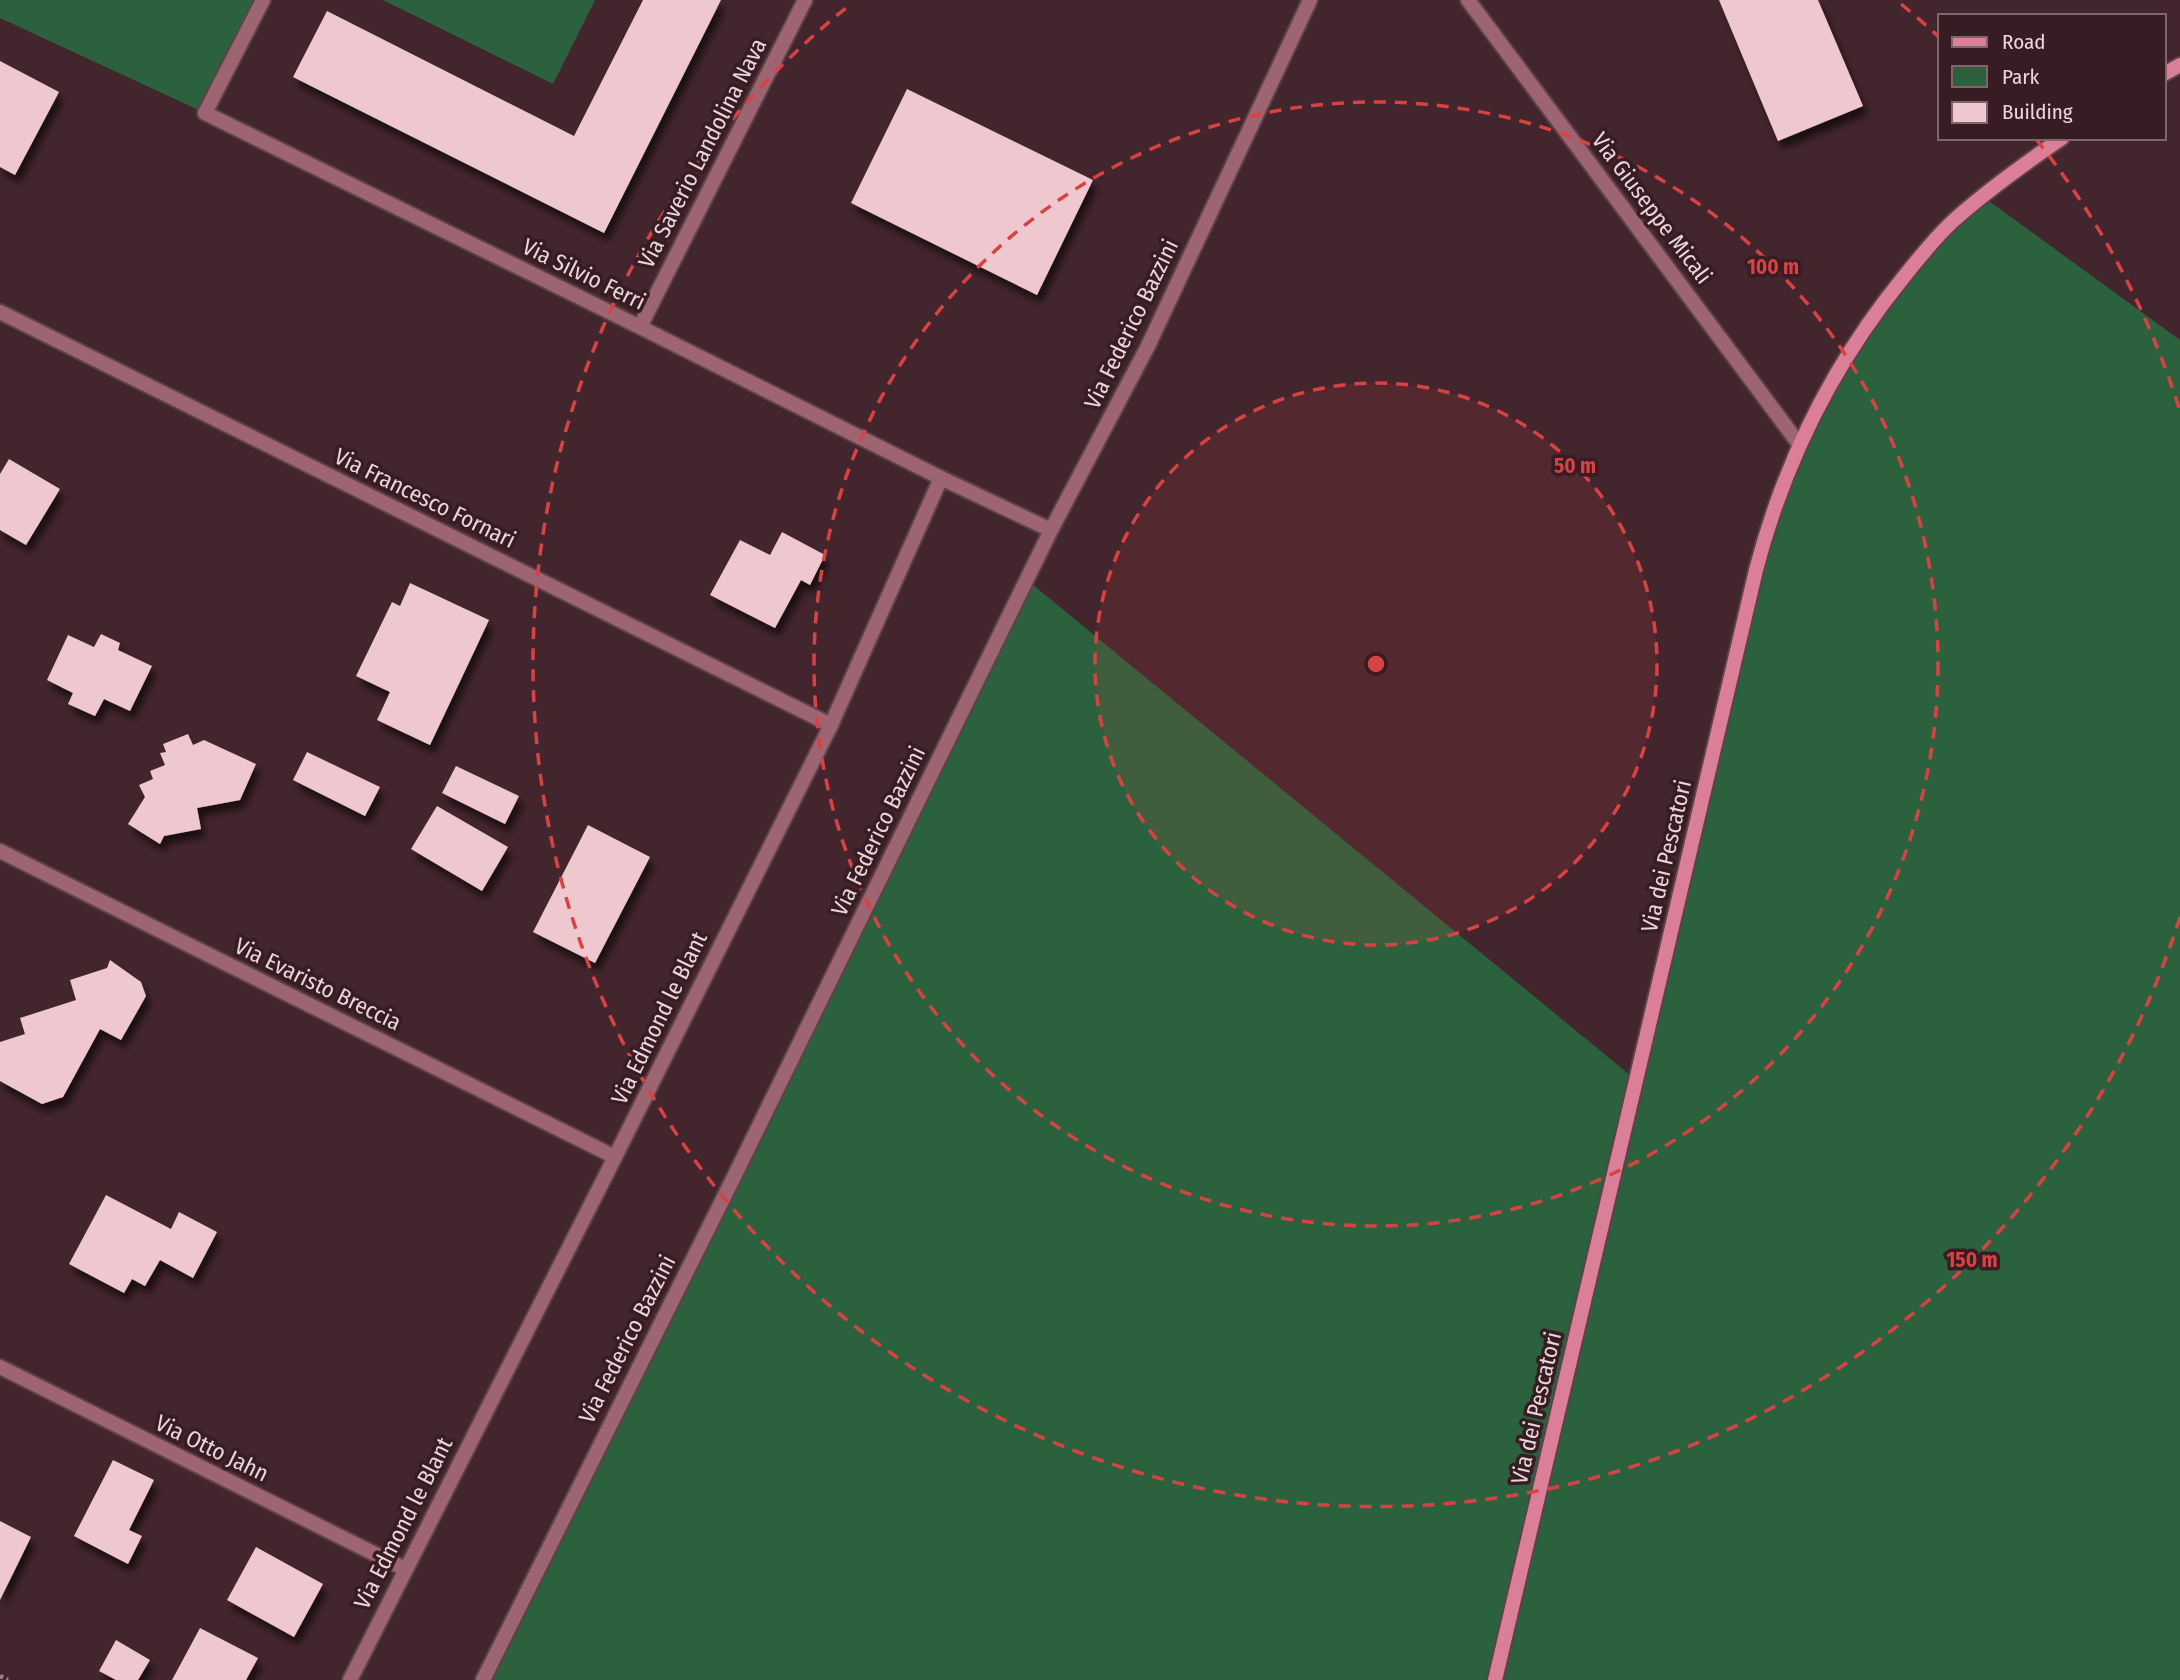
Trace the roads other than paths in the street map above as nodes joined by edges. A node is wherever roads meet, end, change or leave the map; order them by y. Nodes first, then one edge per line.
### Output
1 (263, 0) edge
2 (805, 0) edge
3 (1310, 0) edge
4 (1468, 0) edge
5 (2059, 140) edge
6 (0, 312) edge
7 (640, 327) junction
8 (1799, 444) junction
9 (940, 478) junction
10 (1051, 530) junction
11 (831, 725) junction
12 (0, 851) edge
13 (615, 1157) junction
14 (0, 1367) edge
15 (405, 1569) junction
16 (350, 1680) edge
17 (482, 1680) edge
18 (1495, 1680) edge

1 - 7 street, Via Silvio Ferri
2 - 7 street, Via Saverio Landolina Nava
3 - 10 street, Via Federico Bazzini
4 - 8 street, Via Giuseppe Micali
5 - 8 street, Via dei Pescatori
6 - 11 street, Via Francesco Fornari
7 - 9 street, Via Silvio Ferri
8 - 18 street, Via dei Pescatori
9 - 10 street
9 - 11 street, Via Edmond le Blant
10 - 17 street, Via Federico Bazzini
11 - 13 street, Via Edmond le Blant
12 - 13 street, Via Evaristo Breccia
13 - 15 street, Via Edmond le Blant
14 - 15 street, Via Otto Jahn
15 - 16 street, Via Edmond le Blant

